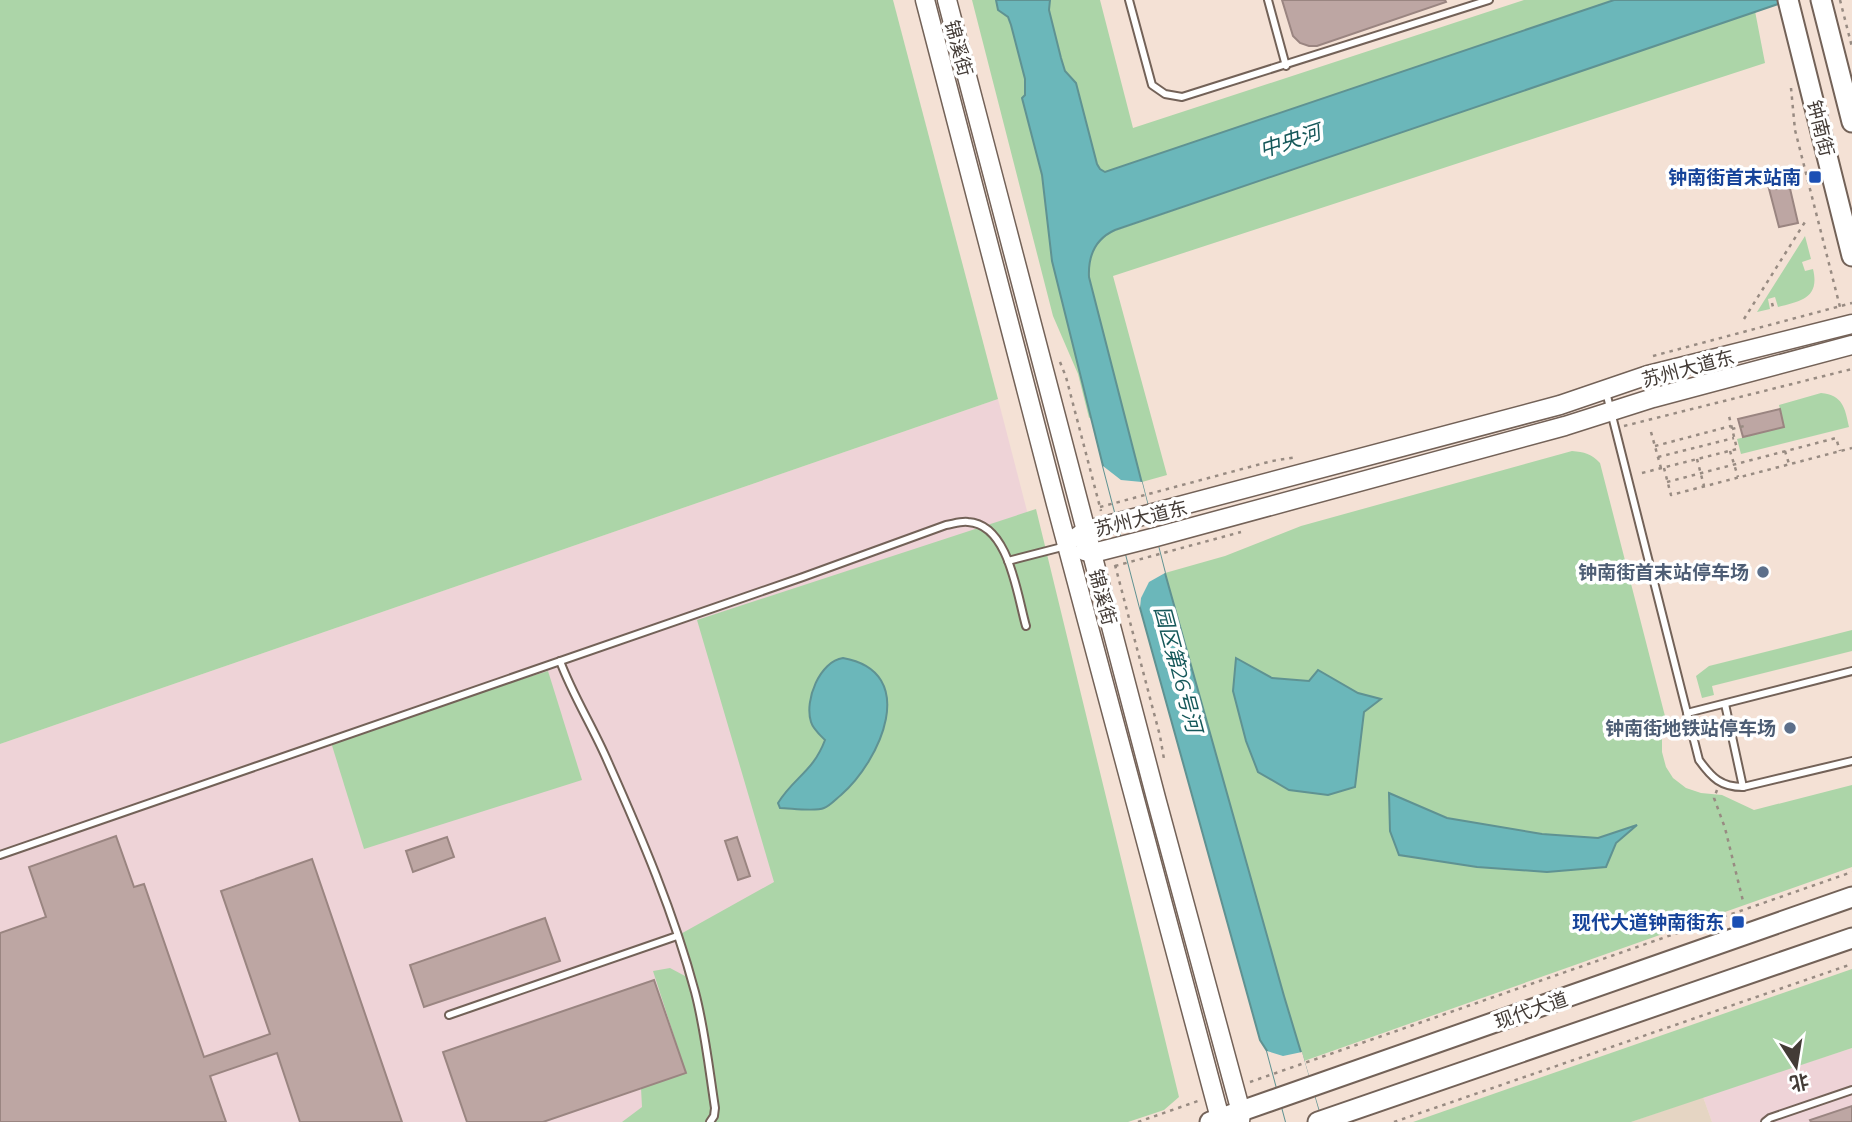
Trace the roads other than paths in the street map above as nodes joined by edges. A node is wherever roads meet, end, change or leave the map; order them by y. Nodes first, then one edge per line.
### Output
1 (925, 0) edge
2 (947, 0) edge
3 (1129, 0) edge
4 (1268, 0) edge
5 (1489, 0) edge
6 (1788, 0) edge
7 (1821, 0) edge
8 (1286, 66) junction
9 (1852, 122) edge
10 (1852, 256) edge
11 (1848, 325) edge
12 (1852, 345) edge
13 (1605, 390) junction
14 (1611, 412) junction
15 (1085, 531) junction
16 (1068, 545) junction
17 (1093, 553) junction
18 (1008, 561) junction
19 (1026, 626) dead end
20 (560, 661) junction
21 (1852, 671) edge
22 (1725, 704) junction
23 (1687, 713) junction
24 (1852, 761) edge
25 (1744, 788) junction
26 (0, 855) edge
27 (1852, 897) edge
28 (677, 936) junction
29 (1852, 938) edge
30 (449, 1015) dead end
31 (1852, 1090) edge
32 (1241, 1117) edge
33 (1217, 1121) edge
34 (1320, 1121) edge
35 (709, 1122) edge
36 (1765, 1122) edge

1 - 16 main road, 锦溪街
2 - 15 main road, 锦溪街
3 - 8 lane
4 - 8 lane
5 - 8 lane
6 - 10 main road, 钟南街
7 - 9 main road, 钟南街
11 - 13 main road, 苏州大道东
12 - 14 main road, 苏州大道东
13 - 14 lane
13 - 15 main road, 苏州大道东
14 - 17 main road, 苏州大道东
14 - 23 lane
15 - 16 main road, 苏州大道东
15 - 17 main road, 锦溪街
16 - 17 main road, 苏州大道东
16 - 18 lane
16 - 33 main road, 锦溪街
17 - 32 main road, 锦溪街
18 - 19 lane
18 - 20 lane
20 - 26 lane
20 - 28 lane
21 - 22 lane
22 - 23 lane
22 - 25 lane
23 - 25 lane
24 - 25 lane
27 - 32 main road, 现代大道
28 - 30 lane
28 - 35 lane
29 - 34 main road, 现代大道
31 - 36 lane
32 - 33 main road, 现代大道

